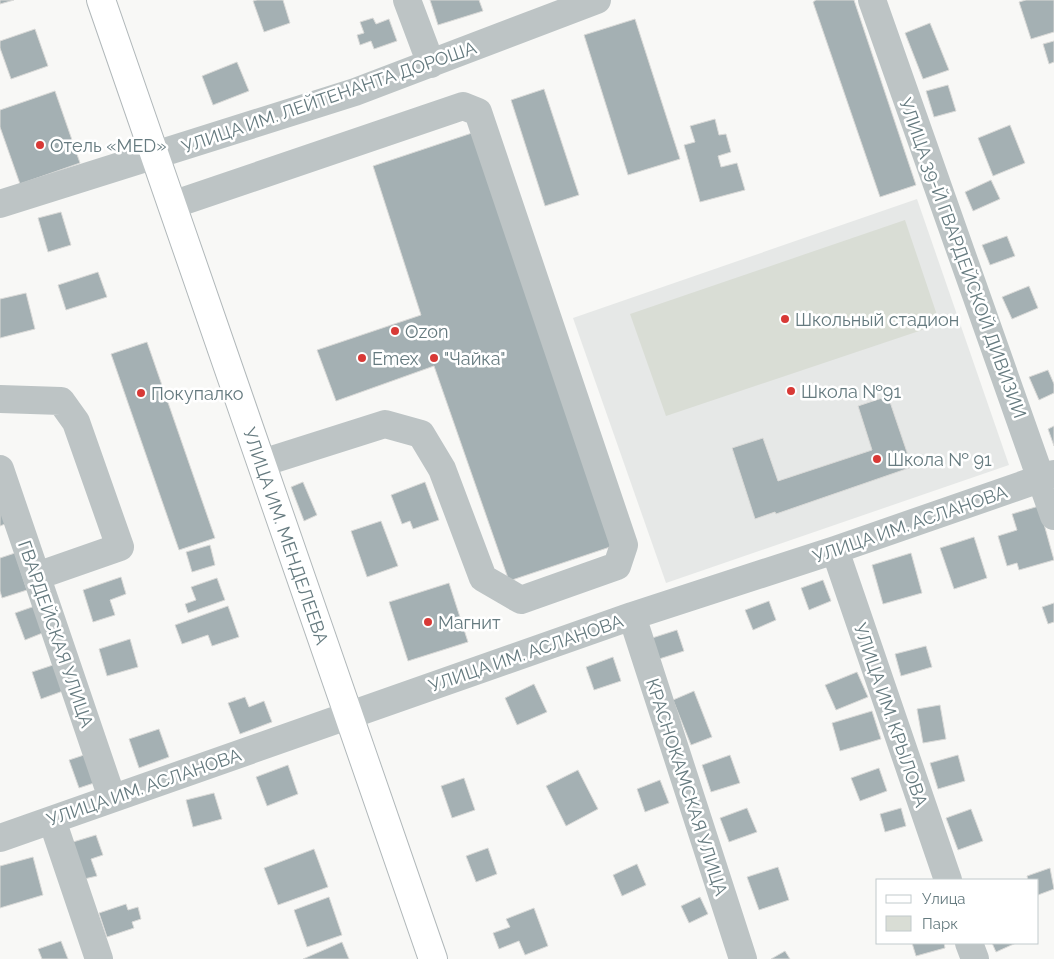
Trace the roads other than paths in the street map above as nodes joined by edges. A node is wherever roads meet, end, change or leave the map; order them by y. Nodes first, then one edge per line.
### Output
1 (101, 0) edge
2 (407, 0) edge
3 (597, 0) edge
4 (872, 0) edge
5 (431, 64) junction
6 (155, 156) junction
7 (0, 204) edge
8 (172, 205) junction
9 (0, 399) edge
10 (262, 463) junction
11 (0, 469) edge
12 (1048, 476) edge
13 (1054, 516) edge
14 (835, 550) junction
15 (37, 576) junction
16 (632, 616) junction
17 (347, 716) junction
18 (112, 798) junction
19 (52, 820) junction
20 (0, 838) edge
21 (948, 879) edge
22 (969, 944) edge
23 (99, 959) edge
24 (433, 959) edge
25 (743, 959) edge
26 (975, 959) edge

1 - 6 main road, УЛИЦА ИМ. МЕНДЕЛЕЕВА
2 - 5 street
3 - 5 street, УЛИЦА ИМ. ЛЕЙТЕНАНТА ДОРОША
4 - 12 street, УЛИЦА 39-Й ГВАРДЕЙСКОЙ ДИВИЗИИ
5 - 6 street, УЛИЦА ИМ. ЛЕЙТЕНАНТА ДОРОША
6 - 7 street, УЛИЦА ИМ. ЛЕЙТЕНАНТА ДОРОША
6 - 8 main road, УЛИЦА ИМ. МЕНДЕЛЕЕВА
8 - 10 main road, УЛИЦА ИМ. МЕНДЕЛЕЕВА
8 - 10 street
9 - 15 street
10 - 17 main road, УЛИЦА ИМ. МЕНДЕЛЕЕВА
11 - 15 street, ГВАРДЕЙСКАЯ УЛИЦА
12 - 13 street, УЛИЦА 39-Й ГВАРДЕЙСКОЙ ДИВИЗИИ
12 - 14 street, УЛИЦА ИМ. АСЛАНОВА
14 - 16 street, УЛИЦА ИМ. АСЛАНОВА
14 - 21 street, УЛИЦА ИМ. КРЫЛОВА
15 - 18 street, ГВАРДЕЙСКАЯ УЛИЦА
16 - 17 street, УЛИЦА ИМ. АСЛАНОВА
16 - 25 street, КРАСНОКАМСКАЯ УЛИЦА
17 - 18 street, УЛИЦА ИМ. АСЛАНОВА
17 - 24 main road, УЛИЦА ИМ. МЕНДЕЛЕЕВА
18 - 19 street, УЛИЦА ИМ. АСЛАНОВА
19 - 20 street, УЛИЦА ИМ. АСЛАНОВА
19 - 23 street
22 - 26 street

